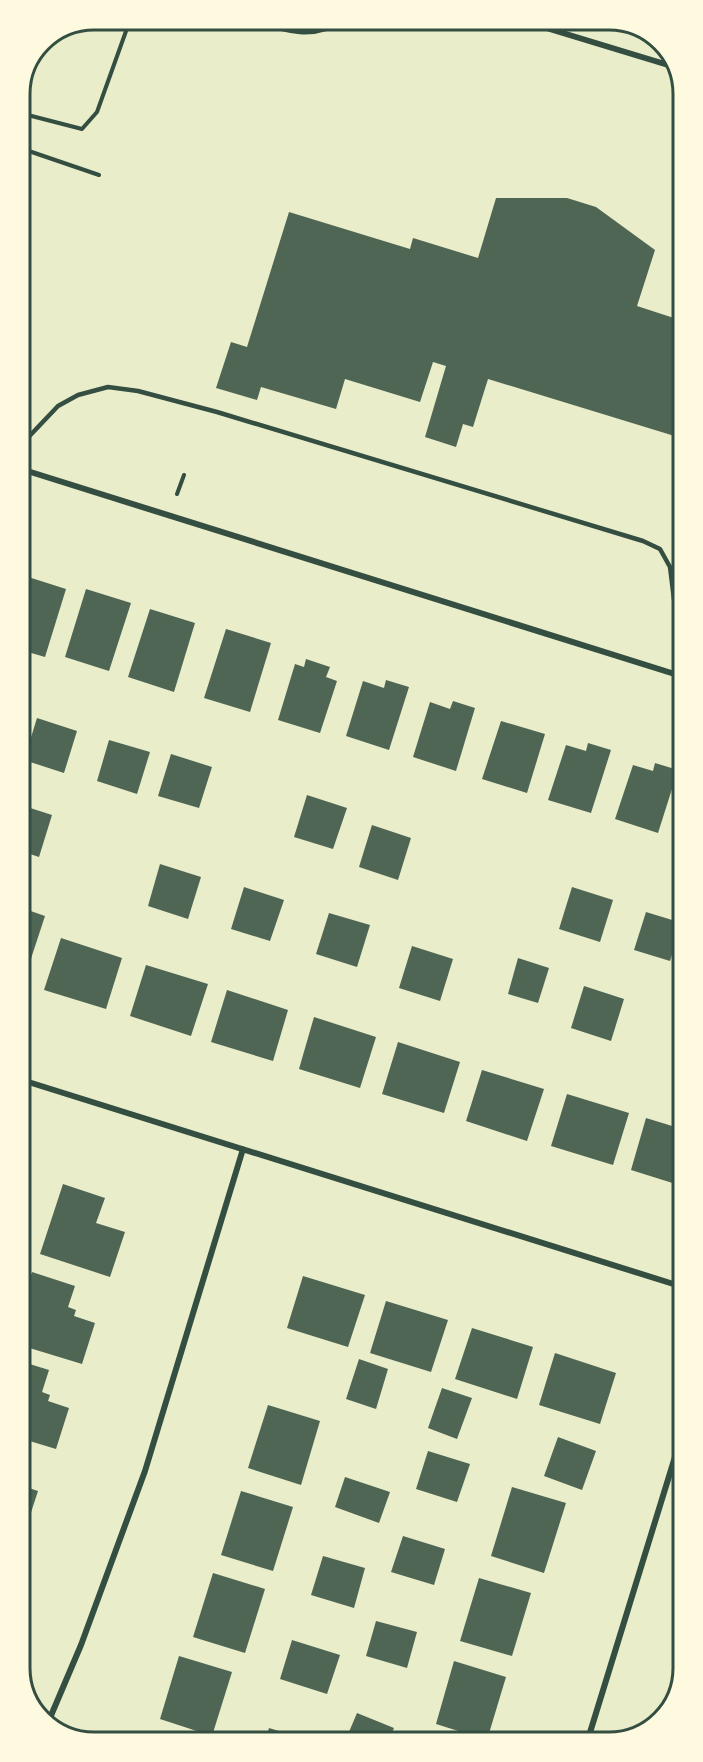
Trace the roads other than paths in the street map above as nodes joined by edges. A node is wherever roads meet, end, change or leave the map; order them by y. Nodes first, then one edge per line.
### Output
1 (282, 30) edge
2 (316, 30) edge
3 (553, 30) edge
4 (665, 64) edge
5 (30, 435) edge
6 (30, 472) edge
7 (673, 591) edge
8 (673, 673) edge
9 (30, 1082) edge
10 (243, 1149) junction
11 (673, 1284) edge
12 (673, 1463) edge
13 (51, 1715) edge
14 (590, 1732) edge

1 - 2 street
3 - 4 street
5 - 7 lane
6 - 8 street
9 - 10 street
10 - 11 street
10 - 13 street
12 - 14 street

